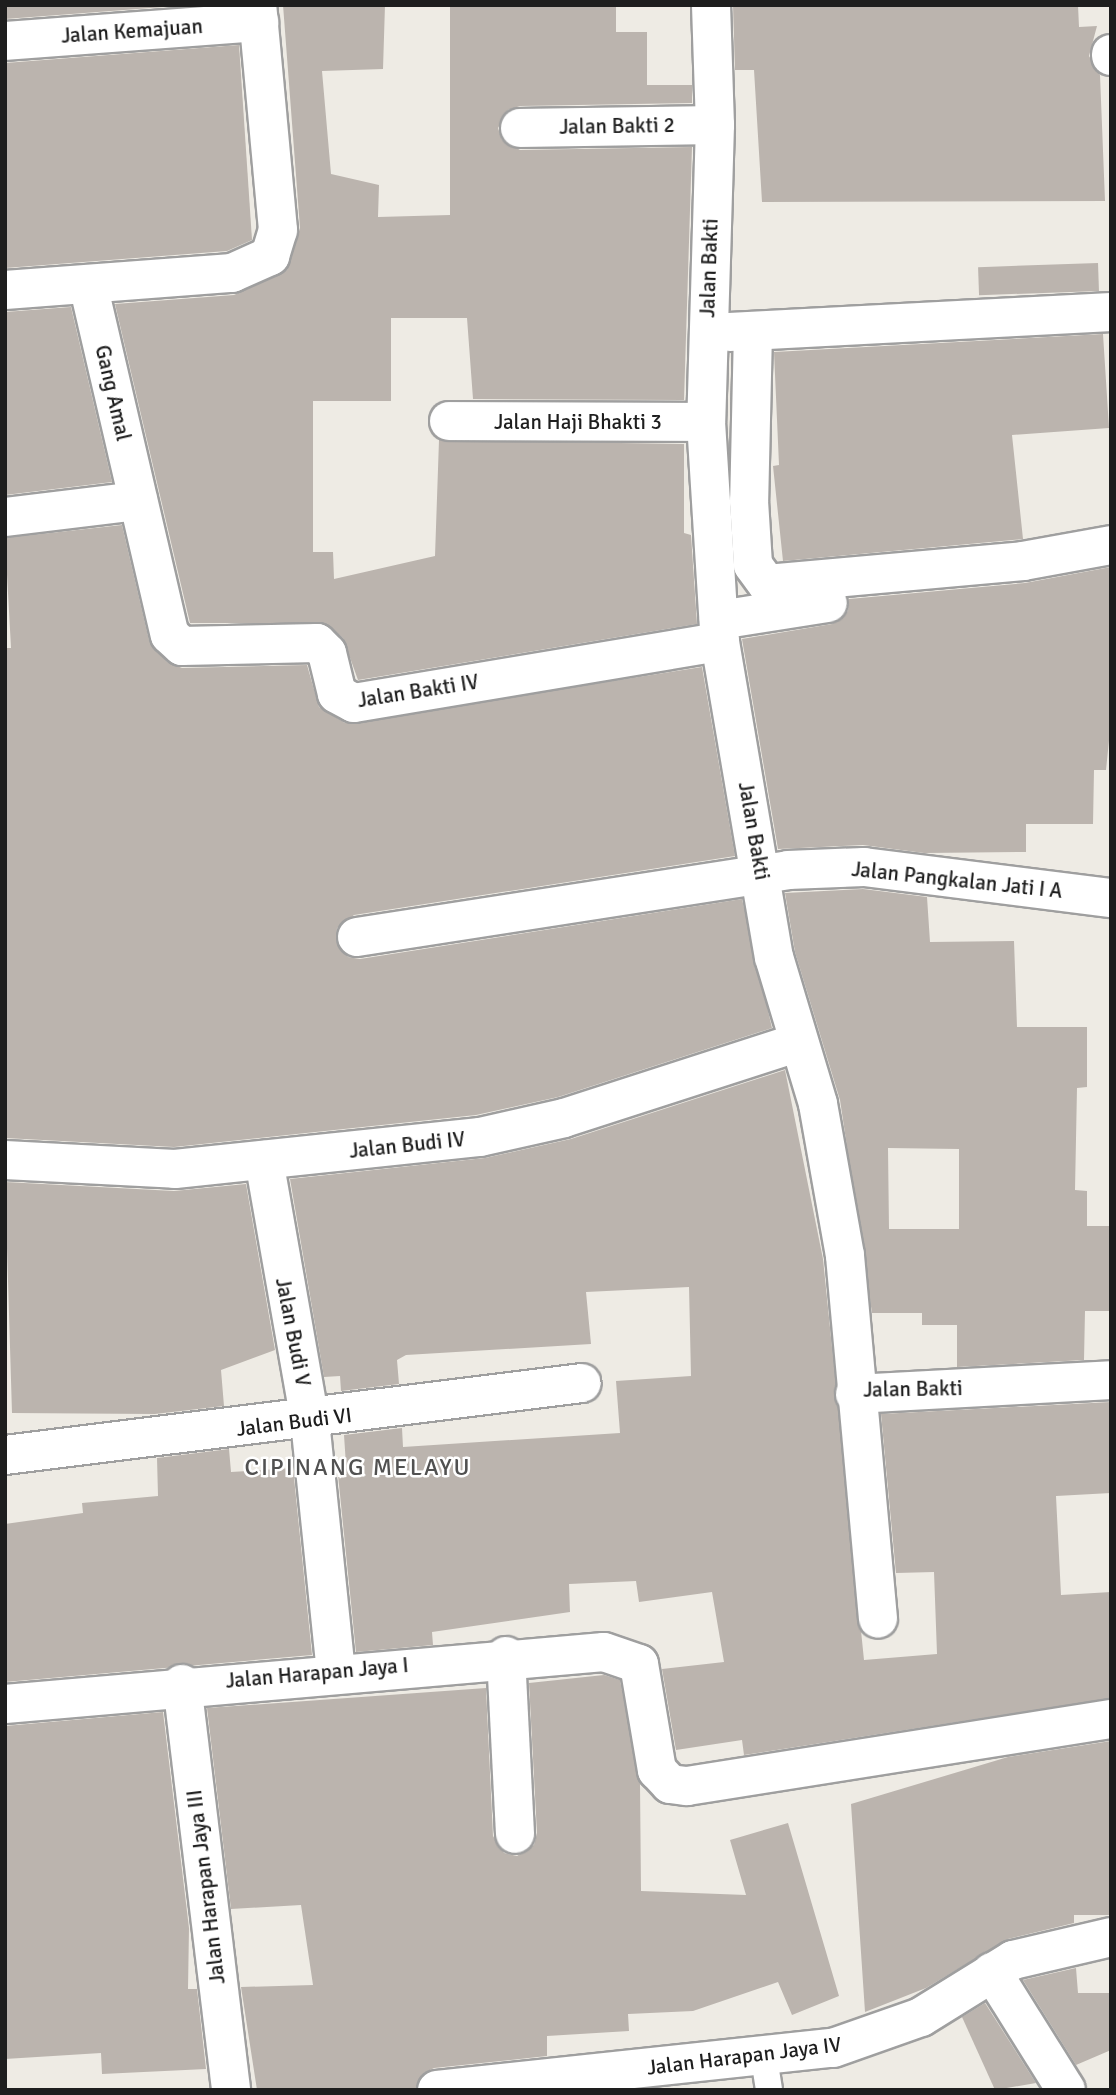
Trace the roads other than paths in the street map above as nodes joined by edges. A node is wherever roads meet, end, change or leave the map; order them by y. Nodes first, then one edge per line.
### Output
1 (711, 5) edge
2 (258, 14) edge
3 (5, 41) edge
4 (715, 125) junction
5 (520, 128) dead end
6 (88, 284) junction
7 (5, 290) edge
8 (1111, 312) edge
9 (753, 331) junction
10 (706, 333) junction
11 (449, 421) dead end
12 (706, 422) junction
13 (138, 501) junction
14 (5, 517) edge
15 (1111, 545) edge
16 (1111, 561) edge
17 (719, 631) junction
18 (761, 873) junction
19 (1111, 898) edge
20 (357, 937) dead end
21 (796, 1043) junction
22 (5, 1160) edge
23 (264, 1160) junction
24 (1111, 1380) edge
25 (582, 1383) dead end
26 (855, 1394) junction
27 (310, 1421) junction
28 (5, 1455) edge
29 (878, 1619) dead end
30 (506, 1656) junction
31 (336, 1672) junction
32 (182, 1684) junction
33 (5, 1704) edge
34 (1111, 1719) edge
35 (516, 1835) dead end
36 (1111, 1937) edge
37 (992, 1972) junction
38 (767, 2074) edge
39 (231, 2090) edge
40 (438, 2090) edge
41 (1066, 2090) edge

1 - 4 street, Jalan Bakti
2 - 3 street, Jalan Kemajuan
2 - 6 street
4 - 5 street, Jalan Bakti 2
4 - 10 street, Jalan Bakti
6 - 7 street
6 - 13 street, Gang Amal
8 - 9 street
9 - 10 street
9 - 15 street
10 - 12 street, Jalan Bakti
11 - 12 street, Jalan Haji Bhakti 3
12 - 17 street, Jalan Bakti
13 - 14 street
13 - 17 street, Jalan Bakti IV
16 - 17 street
17 - 18 street, Jalan Bakti
18 - 19 street, Jalan Pangkalan Jati I A
18 - 20 street, Jalan Pangkalan Jati I A
18 - 21 street, Jalan Bakti
21 - 23 street, Jalan Budi IV
21 - 26 street, Jalan Bakti
22 - 23 street, Jalan Budi IV
23 - 27 street, Jalan Budi V
24 - 26 street, Jalan Bakti
25 - 27 street, Jalan Budi VI
26 - 29 street
27 - 28 street, Jalan Budi VI
27 - 31 street, Jalan Budi V
30 - 31 street, Jalan Harapan Jaya I
30 - 34 street, Jalan Harapan Jaya I
30 - 35 street
31 - 32 street, Jalan Harapan Jaya I
32 - 33 street, Jalan Harapan Jaya I
32 - 39 street, Jalan Harapan Jaya III
36 - 37 street, Jalan Harapan Jaya IV
37 - 38 street, Jalan Harapan Jaya IV
37 - 41 street
38 - 40 street, Jalan Harapan Jaya IV

